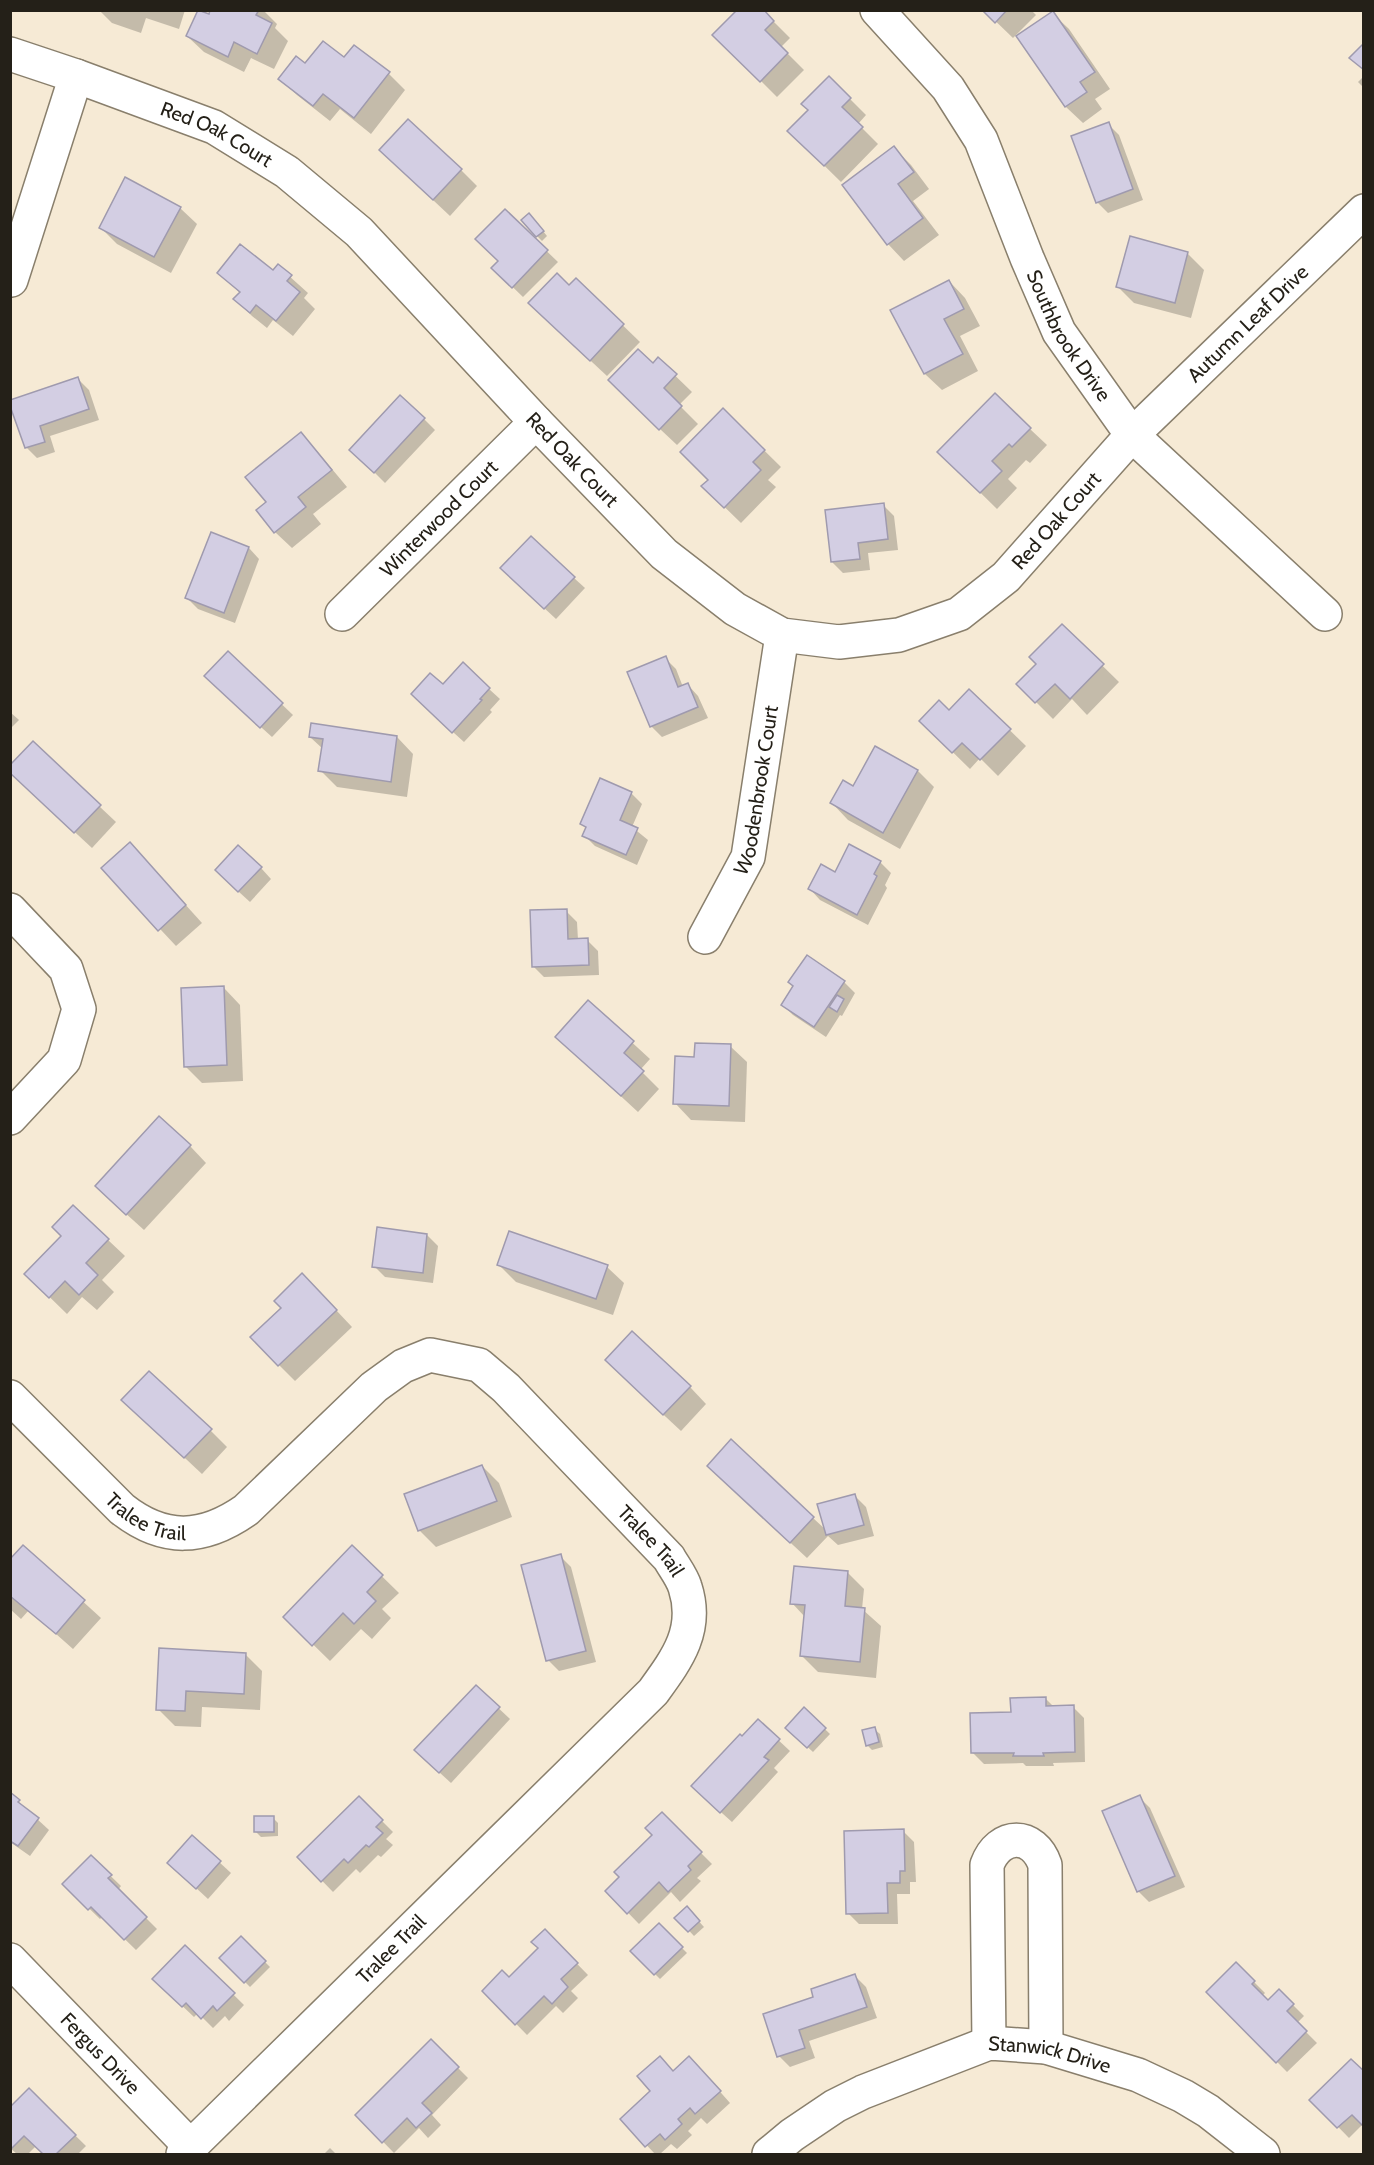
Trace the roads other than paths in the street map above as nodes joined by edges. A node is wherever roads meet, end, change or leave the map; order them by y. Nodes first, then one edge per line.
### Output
1 (877, 10) edge
2 (10, 54) edge
3 (76, 76) junction
4 (1364, 211) edge
5 (11, 280) edge
6 (536, 422) junction
7 (1132, 435) junction
8 (342, 614) dead end
9 (1325, 614) dead end
10 (782, 635) junction
11 (10, 910) edge
12 (705, 936) dead end
13 (10, 1118) edge
14 (10, 1397) edge
15 (10, 1960) edge
16 (989, 2043) junction
17 (1046, 2047) junction
18 (187, 2151) edge
19 (769, 2154) edge
20 (1263, 2154) edge

1 - 7 street, Southbrook Drive
2 - 3 street, Red Oak Court
3 - 5 street
3 - 6 street, Red Oak Court
4 - 7 street, Autumn Leaf Drive
6 - 8 street, Winterwood Court
6 - 10 street, Red Oak Court
7 - 9 street, Southbrook Drive
7 - 10 street, Red Oak Court
10 - 12 street, Woodenbrook Court
11 - 13 street
14 - 18 street, Tralee Trail
15 - 18 street, Fergus Drive
16 - 17 street, Stanwick Drive
16 - 17 street
16 - 19 street, Stanwick Drive
17 - 20 street, Stanwick Drive

